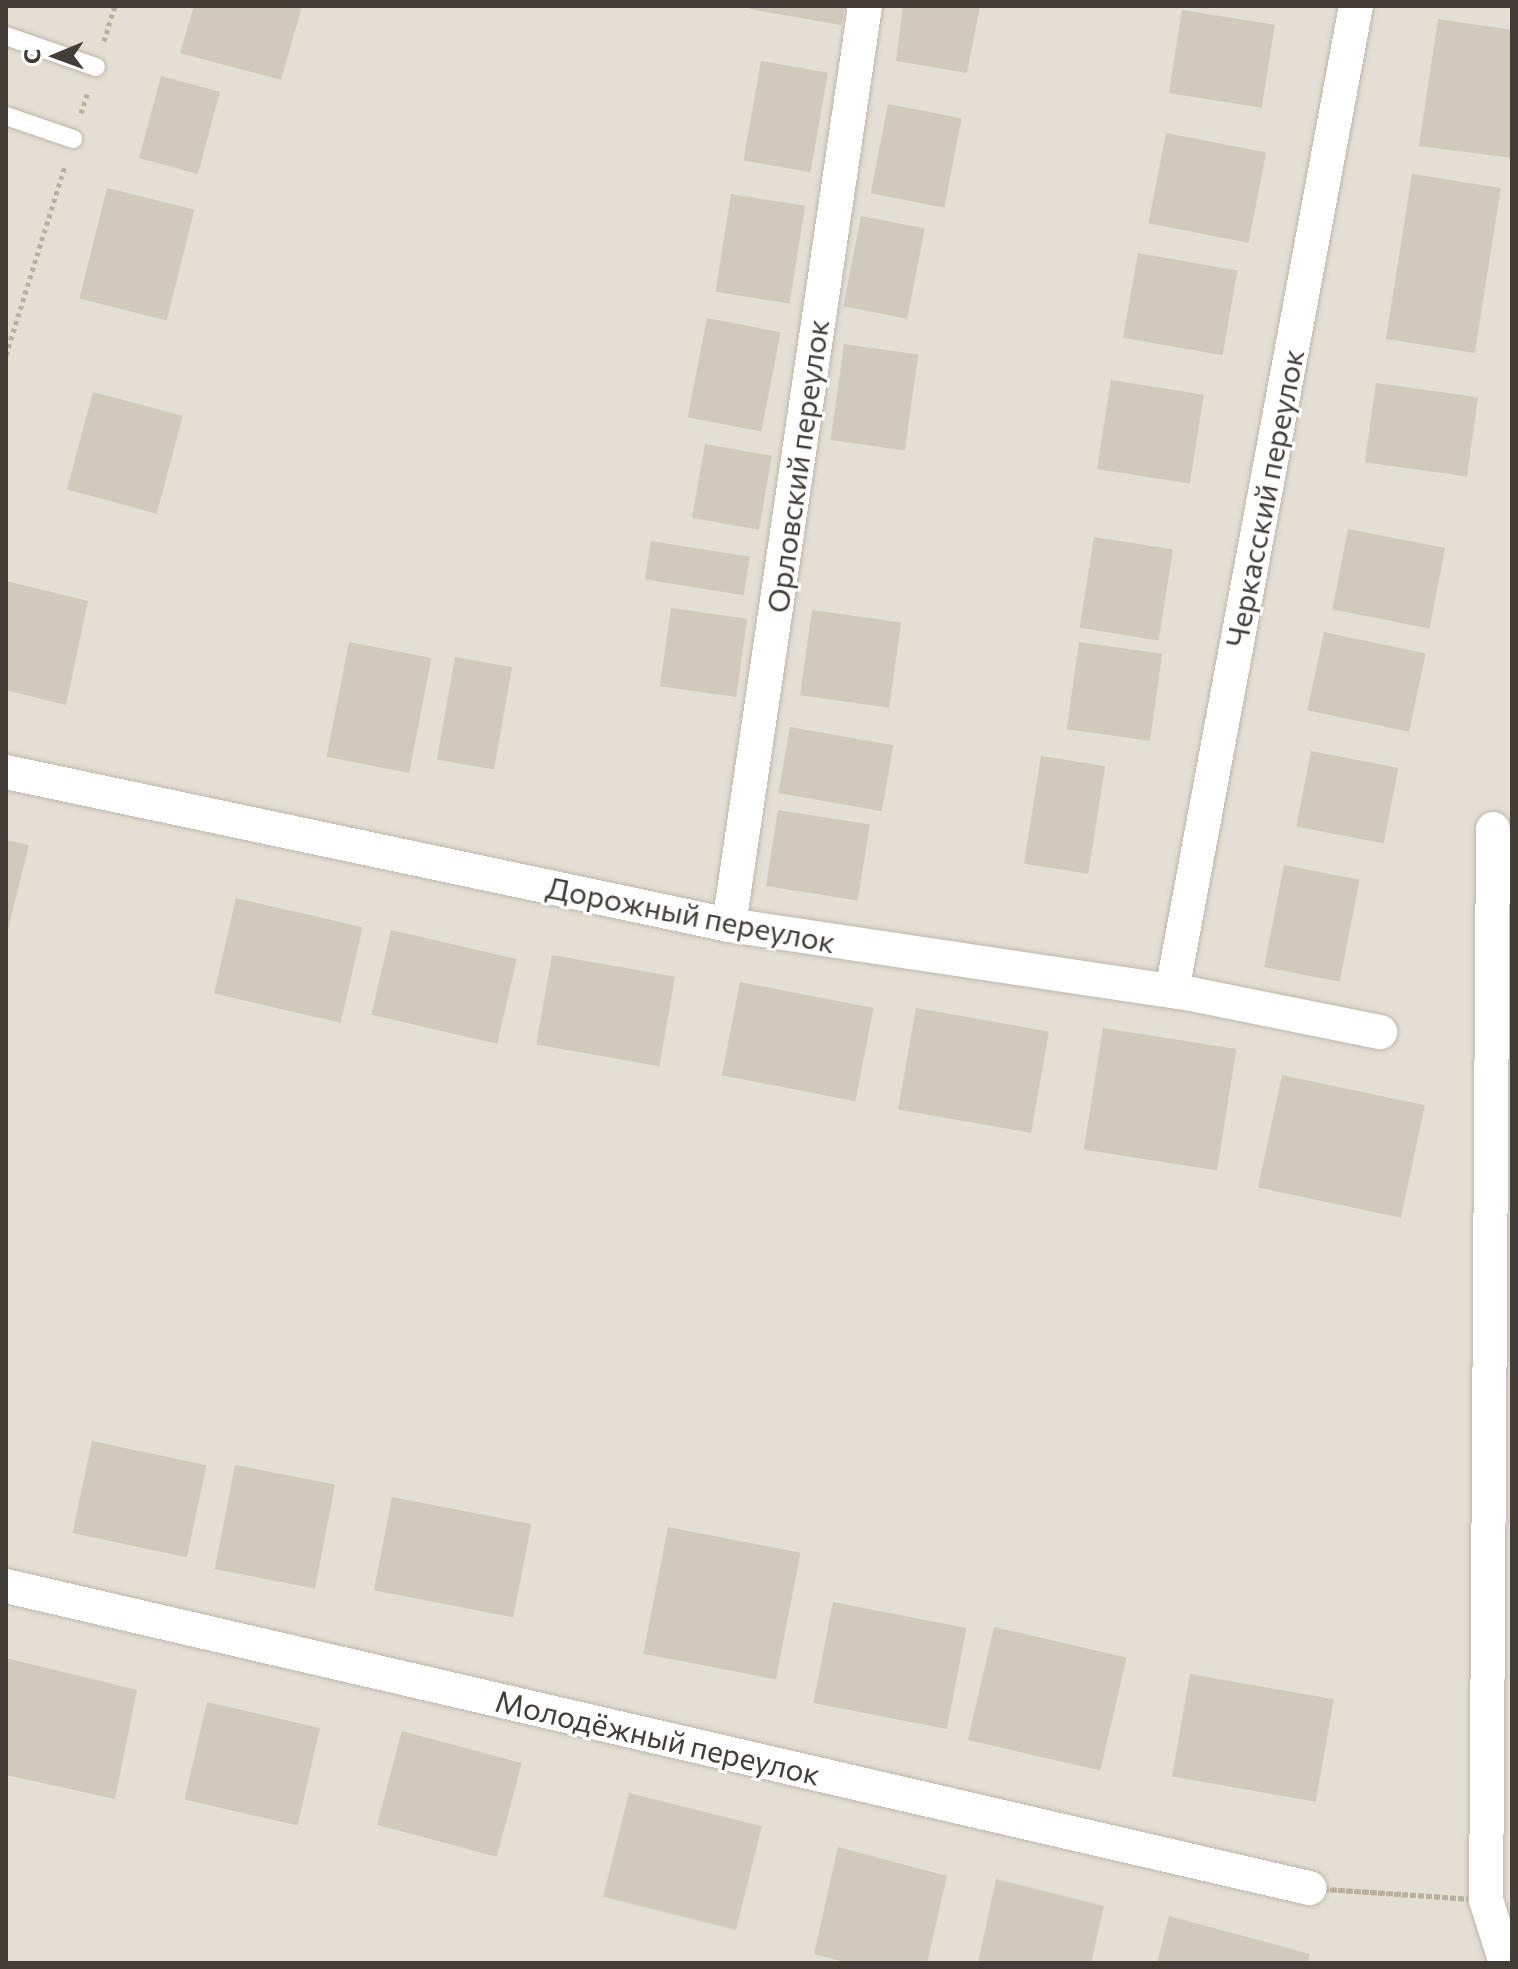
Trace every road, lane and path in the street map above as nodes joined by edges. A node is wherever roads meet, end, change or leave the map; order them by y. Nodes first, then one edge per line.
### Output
1 (115, 6) edge
2 (865, 6) edge
3 (1356, 6) edge
4 (6, 36) edge
5 (96, 67) junction
6 (6, 116) edge
7 (73, 139) junction
8 (6, 355) edge
9 (6, 772) edge
10 (1493, 829) dead end
11 (729, 925) junction
12 (1172, 991) junction
13 (1380, 1032) dead end
14 (6, 1586) edge
15 (1309, 1888) joint
16 (1486, 1900) junction
17 (1507, 1954) edge

1 - 5 path
2 - 11 street, Орловский переулок
3 - 12 street, Черкасский переулок
4 - 5 lane
5 - 7 path
6 - 7 lane
7 - 8 path
9 - 11 street, Дорожный переулок
10 - 16 street
11 - 12 street, Дорожный переулок
12 - 13 street, Дорожный переулок
14 - 15 street, Молодёжный переулок
15 - 16 path
16 - 17 street

